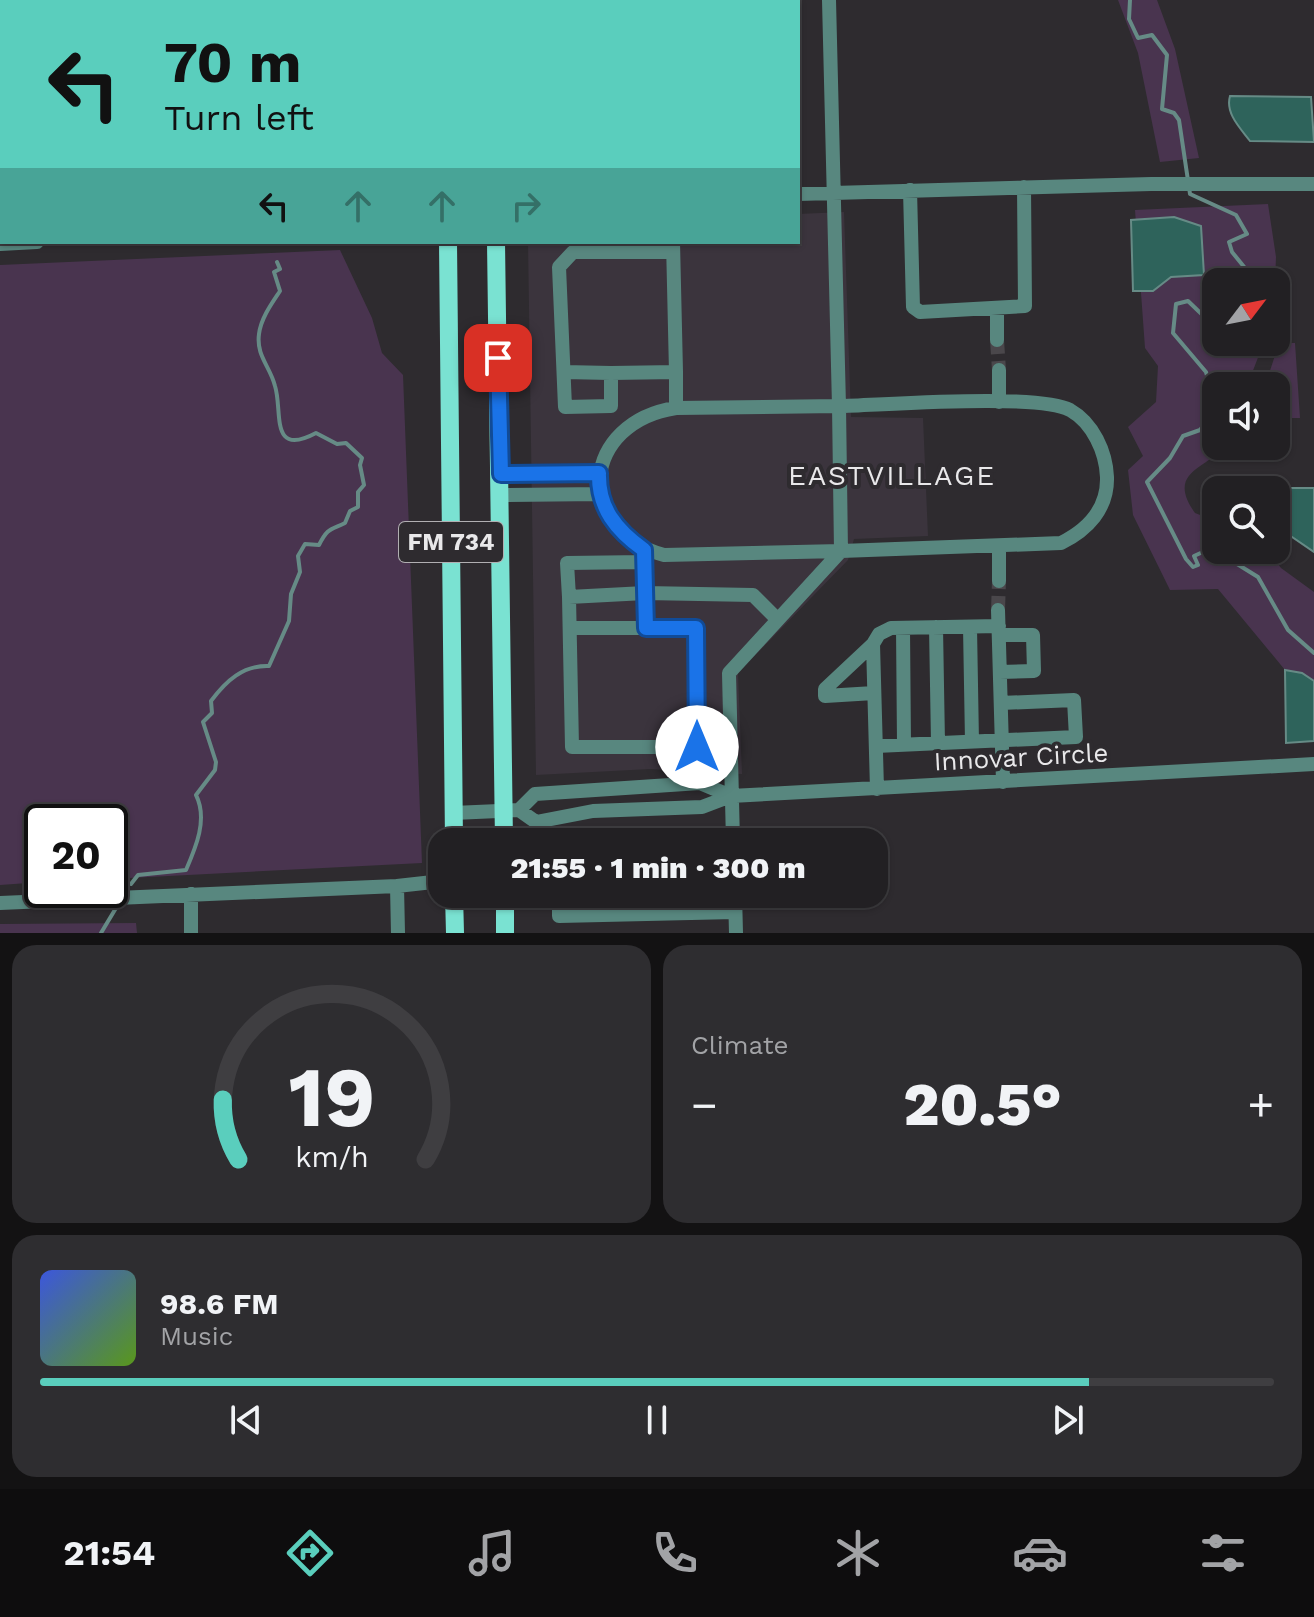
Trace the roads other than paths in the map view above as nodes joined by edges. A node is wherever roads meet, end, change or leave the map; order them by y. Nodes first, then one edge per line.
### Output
1 (829, 0) edge
2 (1314, 184) edge
3 (1024, 187) junction
4 (910, 190) junction
5 (833, 192) junction
6 (800, 194) edge
7 (448, 244) edge
8 (496, 244) edge
9 (673, 247) edge
10 (997, 310) junction
11 (997, 340) tunnel mouth
12 (999, 370) tunnel mouth
13 (564, 372) junction
14 (676, 372) junction
15 (611, 373) junction
16 (999, 402) junction
17 (839, 406) junction
18 (676, 408) junction
19 (599, 473) junction
20 (501, 474) junction
21 (601, 494) junction
22 (501, 495) junction
23 (999, 547) junction
24 (841, 551) junction
25 (644, 556) junction
26 (999, 581) tunnel mouth
27 (645, 593) junction
28 (569, 597) junction
29 (998, 610) tunnel mouth
30 (777, 619) junction
31 (936, 627) junction
32 (970, 627) junction
33 (570, 628) junction
34 (646, 628) junction
35 (903, 628) junction
36 (999, 631) junction
37 (873, 644) junction
38 (1000, 672) junction
39 (874, 693) junction
40 (1001, 703) junction
41 (1002, 740) junction
42 (972, 742) junction
43 (938, 743) junction
44 (730, 744) junction
45 (904, 745) junction
46 (876, 746) junction
47 (697, 747) junction
48 (1314, 764) edge
49 (1003, 782) junction
50 (877, 789) junction
51 (731, 796) junction
52 (511, 810) junction
53 (453, 813) junction
54 (454, 828) edge
55 (507, 828) edge
56 (732, 828) edge
57 (428, 883) edge
58 (397, 886) junction
59 (191, 894) junction
60 (0, 903) edge
61 (454, 908) edge
62 (505, 908) edge
63 (559, 908) edge
64 (698, 908) edge
65 (735, 908) edge
66 (698, 912) junction
67 (735, 912) junction
68 (191, 933) edge
69 (398, 933) edge
70 (455, 933) edge
71 (505, 933) edge
72 (736, 933) edge

1 - 5 street
2 - 3 street
3 - 4 street
3 - 10 street
4 - 5 street
4 - 10 street
5 - 6 street
5 - 17 street
7 - 53 main road, FM 734
8 - 20 main road, FM 734
9 - 13 street
9 - 14 street
10 - 11 street
12 - 16 street
13 - 15 street
13 - 15 street
14 - 15 street
14 - 18 street
16 - 17 street
16 - 23 street
17 - 18 street
17 - 24 street
18 - 19 street
19 - 20 street
19 - 21 street
20 - 22 main road, FM 734
21 - 22 street
21 - 25 street
22 - 52 main road, FM 734
23 - 24 street
23 - 26 street
24 - 25 street
24 - 30 street
25 - 27 street
25 - 28 street
27 - 28 street
27 - 30 street
27 - 34 street
28 - 33 street
29 - 36 street
30 - 44 street
31 - 32 street
31 - 35 street
31 - 43 street
32 - 36 street
32 - 42 street
33 - 34 street
33 - 47 street
34 - 47 street
35 - 37 street
35 - 45 street
36 - 38 street
36 - 38 street
37 - 39 street
37 - 39 street
38 - 40 street
39 - 46 street
40 - 41 street
40 - 41 street
41 - 42 street
41 - 49 street
42 - 43 street
43 - 45 street
44 - 47 street
44 - 51 street
45 - 46 street
46 - 50 street
48 - 49 street, Innovar Circle
49 - 50 street, Innovar Circle
50 - 51 street, Innovar Circle
51 - 52 street, Innovar Circle
51 - 52 street, Innovar Circle
51 - 56 street
52 - 53 street, Innovar Circle
52 - 55 main road, FM 734
53 - 54 main road, FM 734
57 - 58 street
58 - 59 street
58 - 69 street
59 - 60 street
59 - 68 street
61 - 70 main road
62 - 71 main road
63 - 66 street
64 - 66 street
65 - 67 street
66 - 67 street
67 - 72 street

